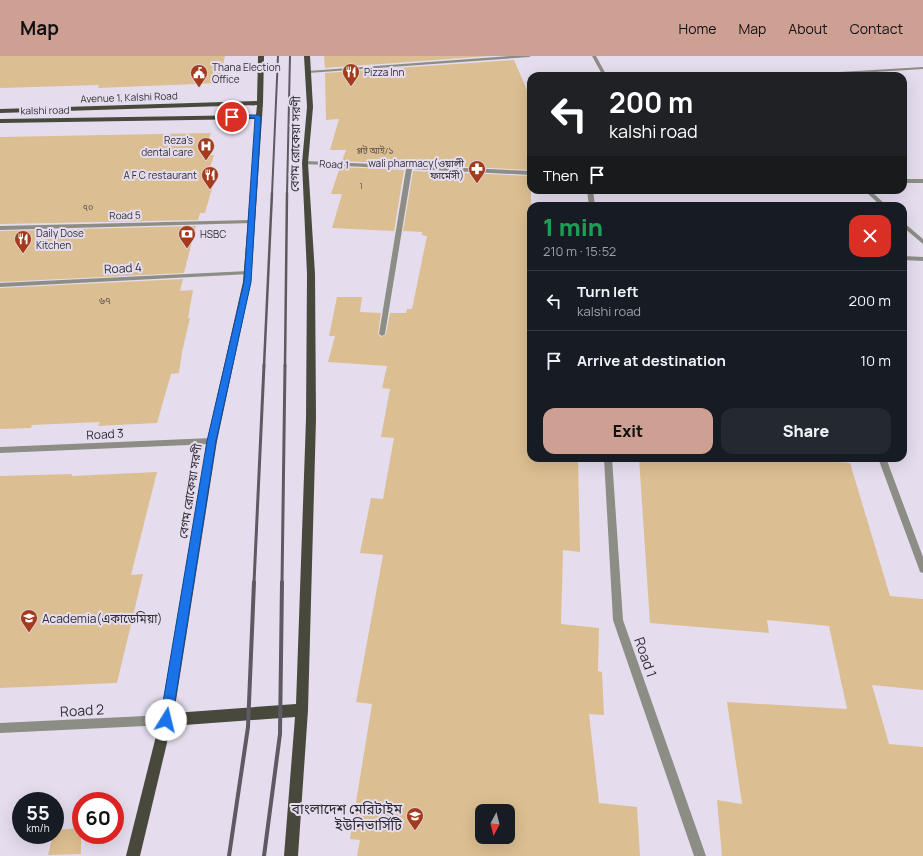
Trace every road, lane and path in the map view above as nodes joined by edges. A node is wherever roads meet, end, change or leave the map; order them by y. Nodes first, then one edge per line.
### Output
1 (261, 56) edge
2 (307, 56) edge
3 (530, 56) edge
4 (594, 56) edge
5 (923, 68) edge
6 (308, 72) junction
7 (603, 72) edge
8 (856, 72) edge
9 (260, 103) junction
10 (0, 111) edge
11 (258, 117) junction
12 (0, 121) edge
13 (305, 163) junction
14 (409, 168) junction
15 (527, 172) edge
16 (907, 181) edge
17 (923, 181) edge
18 (870, 194) edge
19 (880, 202) edge
20 (251, 222) junction
21 (0, 228) edge
22 (907, 228) edge
23 (923, 242) edge
24 (907, 258) edge
25 (923, 259) edge
26 (248, 273) junction
27 (0, 285) edge
28 (382, 334) dead end
29 (212, 441) junction
30 (0, 450) edge
31 (608, 462) edge
32 (883, 462) edge
33 (923, 568) edge
34 (302, 710) junction
35 (166, 720) junction
36 (0, 728) edge
37 (133, 856) edge
38 (291, 856) edge
39 (700, 856) edge

1 - 9 main road, বেগম রোকেয়া সরণী
2 - 6 main road, বেগম রোকেয়া সরণী
3 - 6 street
4 - 7 street
5 - 8 street
6 - 13 main road, বেগম রোকেয়া সরণী
9 - 10 main road, Avenue 1, Kalshi Road
9 - 11 main road, বেগম রোকেয়া সরণী
11 - 12 main road, kalshi road
11 - 20 main road, বেগম রোকেয়া সরণী
13 - 14 street, Road 1
13 - 34 main road, বেগম রোকেয়া সরণী
14 - 15 street, Road 1
14 - 28 street
16 - 17 street
18 - 19 street
20 - 21 street, Road 5
20 - 26 main road, বেগম রোকেয়া সরণী
22 - 23 street
24 - 25 street
26 - 27 street, Road 4
26 - 29 main road, বেগম রোকেয়া সরণী
29 - 30 street, Road 3
29 - 35 main road, বেগম রোকেয়া সরণী
31 - 39 street, Road 1
32 - 33 street
34 - 35 main road
34 - 38 main road, বেগম রোকেয়া সরণী
35 - 36 street, Road 2
35 - 37 main road, বেগম রোকেয়া সরণী

